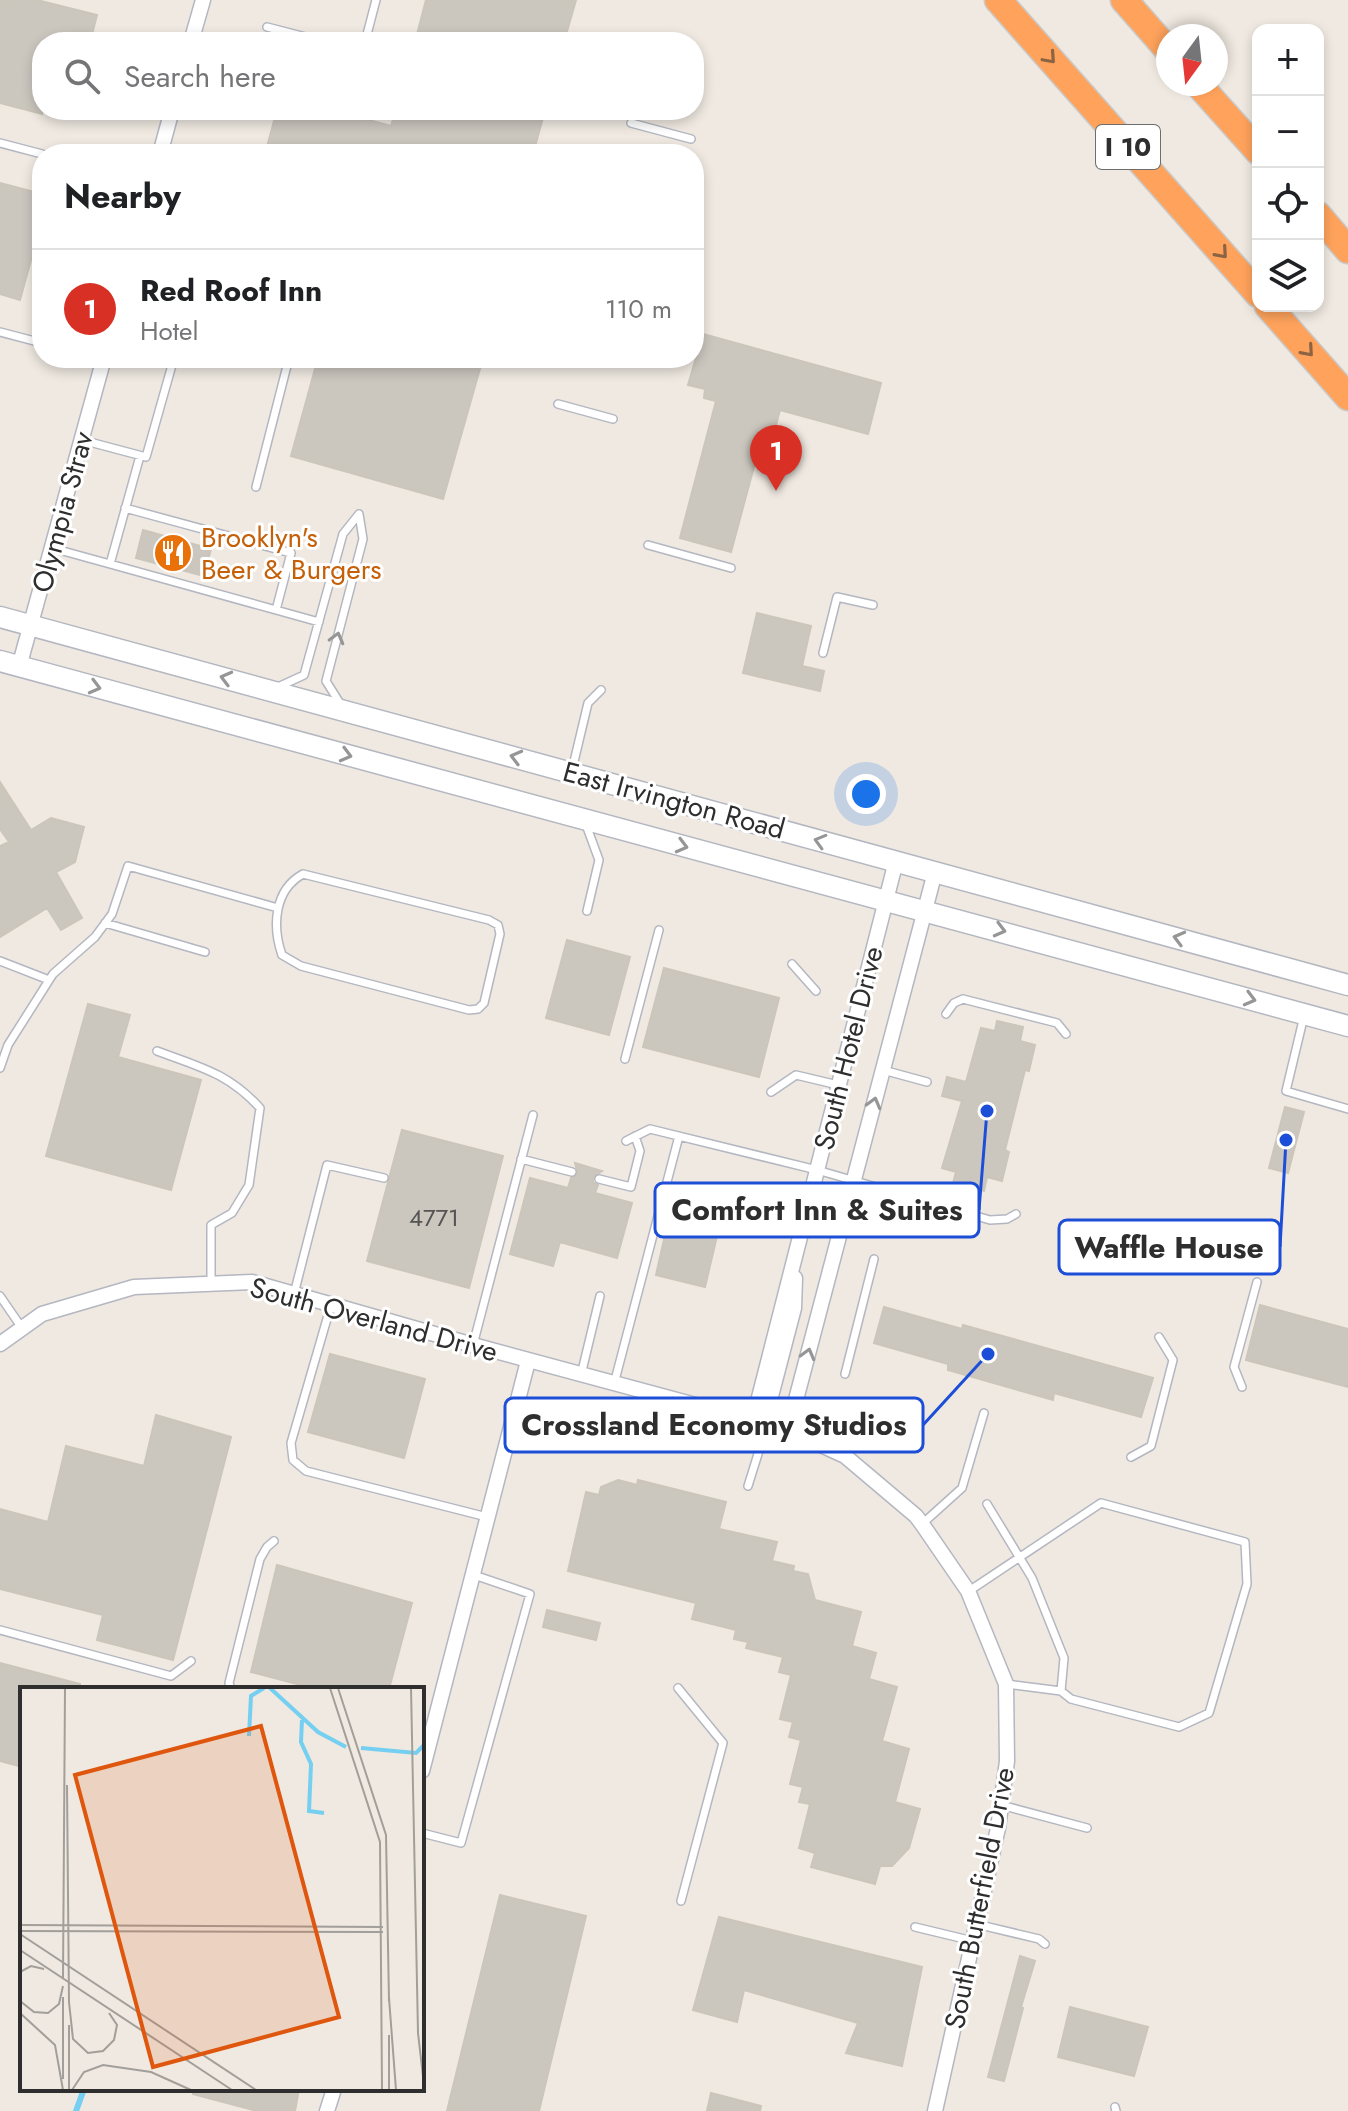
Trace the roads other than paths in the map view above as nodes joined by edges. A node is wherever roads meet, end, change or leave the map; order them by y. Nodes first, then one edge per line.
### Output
1 (376, 0) edge
2 (998, 0) edge
3 (1124, 0) edge
4 (1135, 0) edge
5 (200, 1) edge
6 (1156, 25) edge
7 (267, 27) dead end
8 (196, 32) edge
9 (286, 32) edge
10 (368, 32) edge
11 (1156, 36) edge
12 (1209, 96) edge
13 (1216, 96) edge
14 (169, 120) edge
15 (631, 123) dead end
16 (1252, 138) edge
17 (691, 139) dead end
18 (0, 143) edge
19 (163, 144) edge
20 (1252, 144) edge
21 (32, 151) edge
22 (1324, 224) edge
23 (1348, 251) edge
24 (1252, 287) edge
25 (1273, 312) edge
26 (0, 332) edge
27 (32, 340) edge
28 (100, 368) edge
29 (171, 368) edge
30 (286, 368) edge
31 (1348, 397) edge
32 (558, 404) dead end
33 (613, 419) dead end
34 (82, 440) junction
35 (140, 456) junction
36 (256, 487) dead end
37 (125, 508) junction
38 (648, 545) dead end
39 (52, 548) junction
40 (110, 564) junction
41 (731, 568) dead end
42 (873, 605) dead end
43 (276, 610) junction
44 (0, 617) edge
45 (319, 622) junction
46 (31, 625) junction
47 (823, 653) dead end
48 (10, 664) edge
49 (271, 690) junction
50 (601, 690) dead end
51 (344, 710) junction
52 (571, 772) junction
53 (585, 820) junction
54 (896, 861) junction
55 (935, 872) junction
56 (886, 899) junction
57 (278, 908) junction
58 (925, 909) junction
59 (587, 911) dead end
60 (105, 923) junction
61 (659, 930) dead end
62 (205, 952) dead end
63 (0, 961) edge
64 (792, 964) dead end
65 (49, 980) junction
66 (1348, 985) edge
67 (816, 991) dead end
68 (1304, 1013) junction
69 (946, 1014) dead end
70 (1348, 1026) edge
71 (1066, 1034) dead end
72 (157, 1051) dead end
73 (625, 1059) dead end
74 (0, 1068) edge
75 (883, 1070) junction
76 (927, 1082) dead end
77 (838, 1085) junction
78 (771, 1092) dead end
79 (1348, 1109) edge
80 (533, 1115) dead end
81 (635, 1136) junction
82 (679, 1136) junction
83 (626, 1141) dead end
84 (521, 1159) junction
85 (817, 1170) junction
86 (572, 1172) dead end
87 (384, 1178) dead end
88 (599, 1179) dead end
89 (854, 1182) junction
90 (1016, 1214) dead end
91 (795, 1255) junction
92 (874, 1259) dead end
93 (1257, 1282) dead end
94 (211, 1284) junction
95 (294, 1294) junction
96 (0, 1296) edge
97 (600, 1296) dead end
98 (331, 1305) junction
99 (22, 1328) junction
100 (1159, 1337) dead end
101 (0, 1344) edge
102 (473, 1345) junction
103 (528, 1361) junction
104 (845, 1374) dead end
105 (581, 1375) junction
106 (614, 1384) junction
107 (1242, 1387) dead end
108 (984, 1413) dead end
109 (760, 1423) junction
110 (788, 1430) junction
111 (1131, 1457) dead end
112 (748, 1486) dead end
113 (987, 1504) dead end
114 (487, 1517) junction
115 (922, 1524) junction
116 (274, 1541) dead end
117 (1019, 1556) junction
118 (472, 1574) junction
119 (968, 1591) junction
120 (0, 1630) edge
121 (191, 1661) dead end
122 (1006, 1684) junction
123 (230, 1687) edge
124 (678, 1688) dead end
125 (1061, 1691) junction
126 (424, 1761) edge
127 (1001, 1805) junction
128 (1087, 1828) dead end
129 (424, 1834) edge
130 (681, 1901) dead end
131 (976, 1924) junction
132 (915, 1927) dead end
133 (973, 1941) junction
134 (1045, 1944) dead end
135 (333, 2091) edge
136 (327, 2111) edge
137 (935, 2111) edge

1 - 10 lane
2 -> 24 highway, I 10
3 - 11 highway
4 - 6 highway
5 - 8 street
7 - 9 lane
12 - 20 highway
13 - 16 highway
14 - 19 street
15 - 17 lane
18 - 21 lane
22 - 23 highway
25 -> 31 highway
26 - 27 lane
28 - 34 street, Olympia Strav
29 - 35 lane
30 - 36 lane
32 - 33 lane
34 - 35 lane
34 - 39 street, Olympia Strav
35 - 37 lane
37 - 40 lane
37 - 43 lane
38 - 41 lane
39 - 40 lane
39 - 46 street, Olympia Strav
40 - 43 lane
42 - 47 lane
43 - 45 lane
44 - 46 main road, East Irvington Road
45 - 49 lane
51 -> 45 lane
46 - 48 street, Olympia Strav
49 -> 46 main road, East Irvington Road
48 -> 53 main road, East Irvington Road
49 - 51 main road, East Irvington Road
50 - 52 lane
52 -> 51 main road, East Irvington Road
54 -> 52 main road, East Irvington Road
53 -> 56 main road, East Irvington Road
53 - 59 lane
54 - 55 main road, East Irvington Road
54 - 56 street, South Hotel Drive
55 - 58 street, South Hotel Drive
66 -> 55 main road, East Irvington Road
56 - 58 main road, East Irvington Road
56 - 77 street, South Hotel Drive
57 - 57 lane
57 - 60 lane
58 -> 68 main road, East Irvington Road
58 - 75 street, South Hotel Drive
60 - 62 lane
60 - 65 lane
61 - 73 lane
63 - 65 lane
64 - 67 lane
65 - 74 lane
68 - 70 main road, East Irvington Road
68 - 79 lane
69 - 71 lane
72 - 94 lane
75 - 76 lane
89 -> 75 street, South Hotel Drive
77 - 78 lane
77 - 85 street, South Hotel Drive
80 - 84 lane
81 - 82 lane
81 - 83 lane
81 - 88 lane
82 - 85 lane
82 - 106 lane
84 - 86 lane
84 - 102 lane
85 - 89 lane
85 - 91 street, South Hotel Drive
87 - 95 lane
89 - 90 lane
110 -> 89 street, South Hotel Drive
91 - 109 street, South Hotel Drive
91 - 110 street
92 - 104 lane
93 - 107 lane
94 - 95 street, South Overland Drive
94 - 99 street, South Overland Drive
95 - 98 street, South Overland Drive
96 - 99 lane
97 - 105 lane
98 - 102 street, South Overland Drive
98 - 114 lane
99 - 101 street, South Overland Drive
100 - 111 lane
102 - 103 street, South Overland Drive
103 - 105 street, South Overland Drive
103 - 114 street
105 - 106 street, South Overland Drive
106 - 109 street, South Overland Drive
108 - 115 lane
109 - 110 street, South Butterfield Drive
109 - 112 lane
110 - 115 street, South Butterfield Drive
113 - 117 lane
114 - 118 street
115 - 119 street, South Butterfield Drive
116 - 123 lane
117 - 119 lane
117 - 125 lane
117 - 125 lane
118 - 126 street
118 - 129 lane
119 - 122 street, South Butterfield Drive
120 - 121 lane
122 - 125 lane
122 - 127 street, South Butterfield Drive
124 - 130 lane
127 - 128 lane
127 - 131 street, South Butterfield Drive
131 - 133 street, South Butterfield Drive
131 - 134 lane
132 - 133 lane
133 - 137 street, South Butterfield Drive
135 - 136 street

